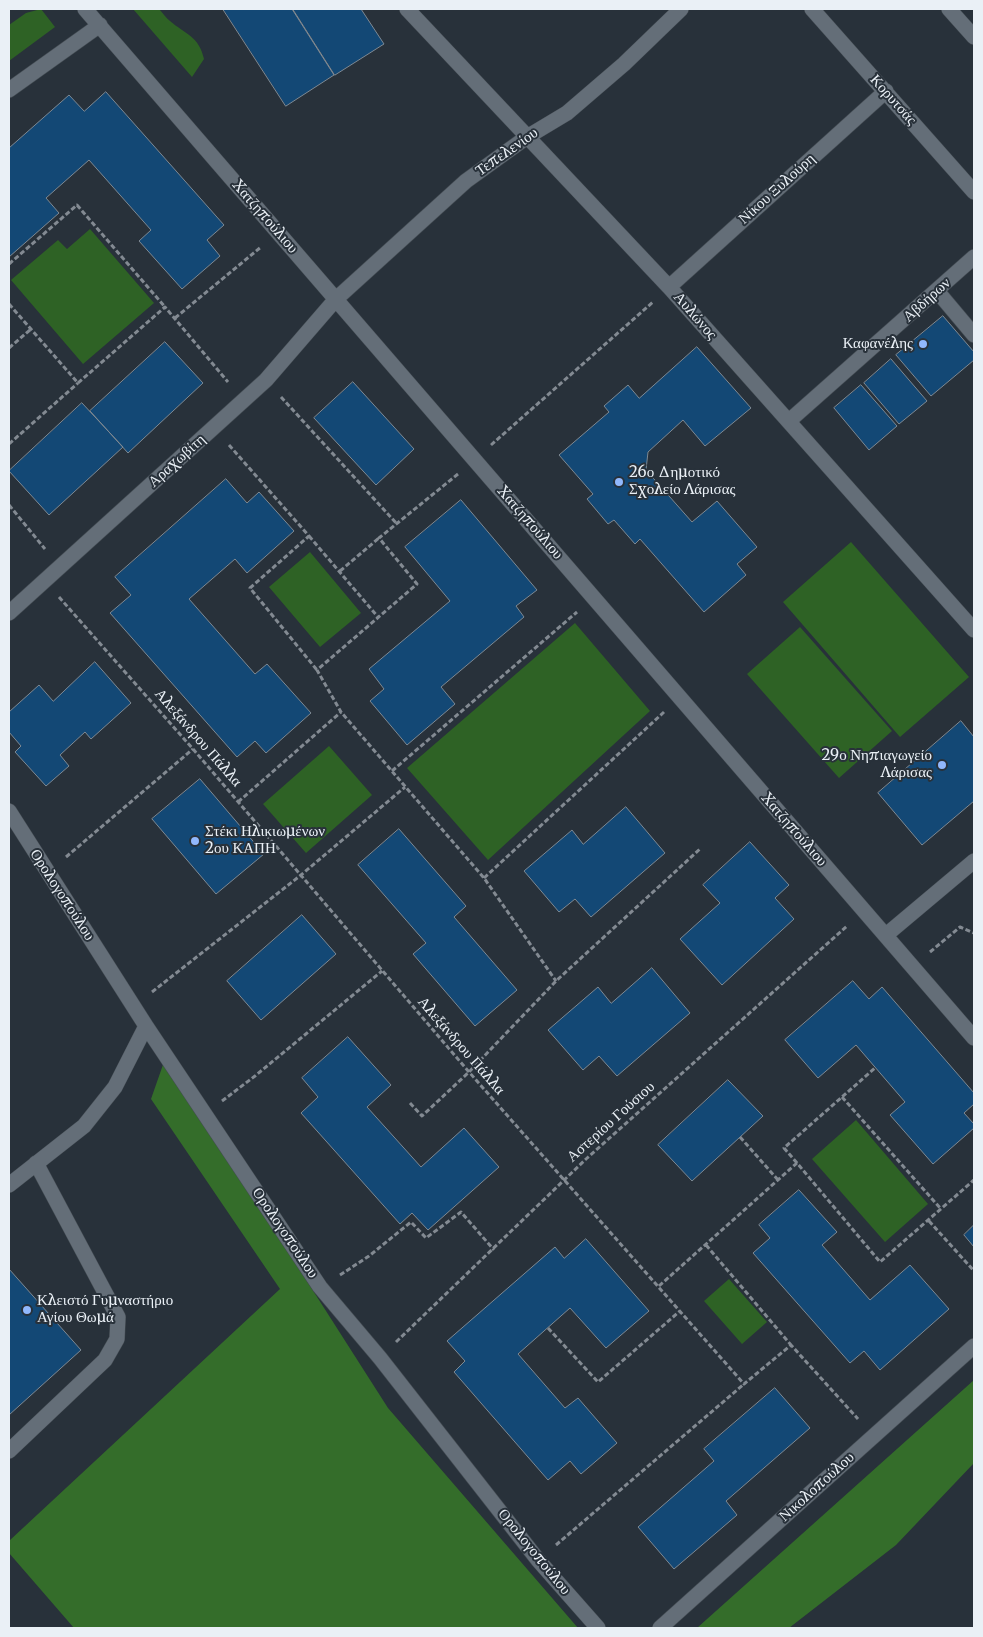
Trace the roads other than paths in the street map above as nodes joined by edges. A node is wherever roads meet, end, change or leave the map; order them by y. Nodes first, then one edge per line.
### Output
1 (85, 9) edge
2 (407, 9) edge
3 (681, 9) edge
4 (812, 9) edge
5 (949, 9) edge
6 (100, 25) junction
7 (974, 37) edge
8 (9, 90) edge
9 (886, 91) junction
10 (527, 137) junction
11 (974, 192) edge
12 (974, 257) edge
13 (669, 288) junction
14 (937, 291) junction
15 (336, 299) junction
16 (974, 335) edge
17 (789, 422) junction
18 (9, 613) edge
19 (974, 630) edge
20 (9, 811) edge
21 (974, 861) edge
22 (886, 935) junction
23 (146, 1026) junction
24 (974, 1038) edge
25 (36, 1163) junction
26 (9, 1185) edge
27 (974, 1346) edge
28 (9, 1451) edge
29 (598, 1628) edge
30 (660, 1628) edge

1 - 6 street, Χατζηπούλιου
2 - 10 street, Αυλώνος
3 - 10 street, Τεπελενίου
4 - 9 street, Κορυτσάς
5 - 7 street
6 - 8 street
6 - 15 street, Χατζηπούλιου
9 - 11 street, Κορυτσάς
9 - 13 street, Νίκου Ξυλούρη
10 - 13 street, Αυλώνος
10 - 15 street, Τεπελενίου
12 - 14 street, Αβδήρων
13 - 17 street, Αυλώνος
14 - 16 street
14 - 17 street, Αβδήρων
15 - 18 street, Αραχωβίτη
15 - 22 street, Χατζηπούλιου
17 - 19 street, Αυλώνος
20 - 23 street, Ορολογοπούλου
21 - 22 street
22 - 24 street, Χατζηπούλιου
23 - 25 street
23 - 29 street, Ορολογοπούλου
25 - 26 street
25 - 28 street
27 - 30 street, Νικολοπούλου

